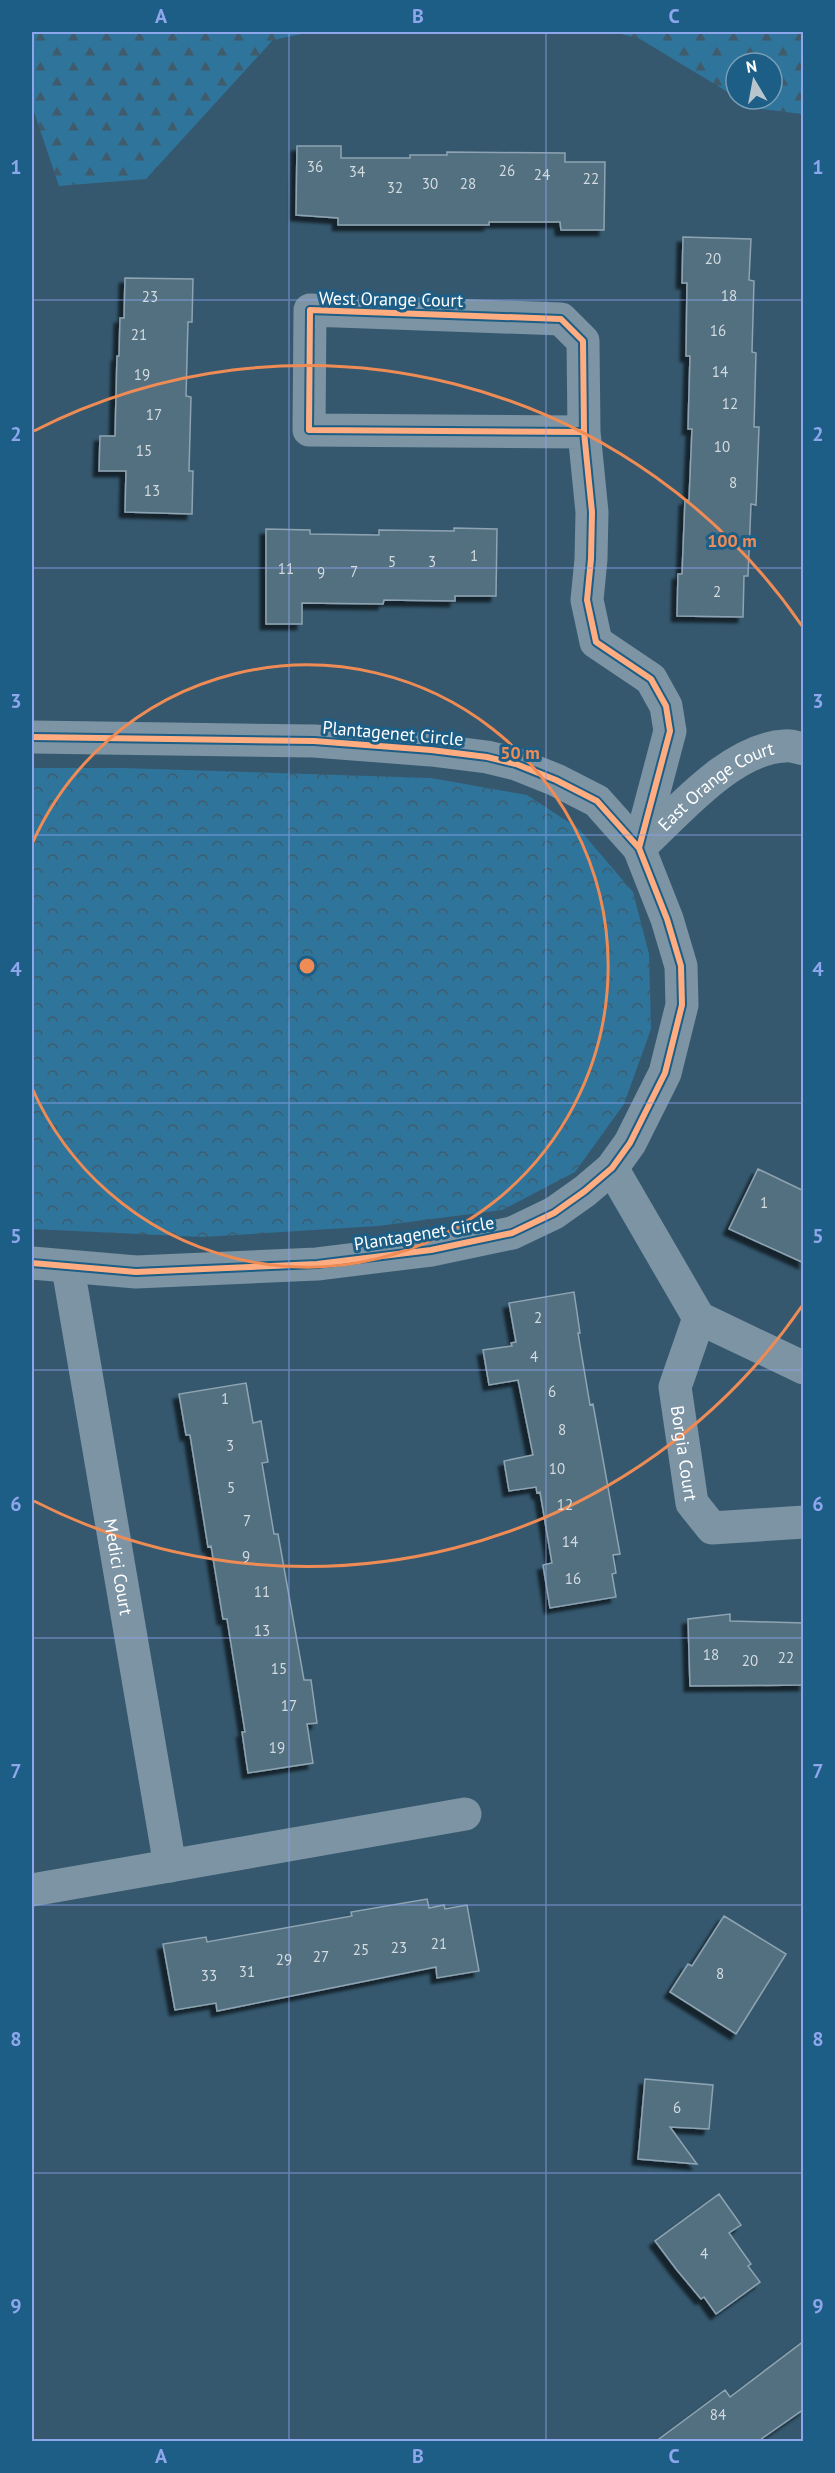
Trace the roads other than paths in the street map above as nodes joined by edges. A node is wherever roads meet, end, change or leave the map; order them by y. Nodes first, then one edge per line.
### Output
1 (584, 432) junction
2 (32, 736) edge
3 (804, 749) edge
4 (639, 848) junction
5 (612, 1168) junction
6 (32, 1263) edge
7 (68, 1268) junction
8 (699, 1318) junction
9 (804, 1368) edge
10 (804, 1522) edge
11 (465, 1814) dead end
12 (170, 1866) junction
13 (32, 1890) edge

1 - 1 street, West Orange Court
1 - 4 street, West Orange Court
2 - 4 street, Plantagenet Circle
3 - 4 street, East Orange Court
4 - 5 street, Plantagenet Circle
5 - 7 street, Plantagenet Circle
5 - 8 street
6 - 7 street, Plantagenet Circle
7 - 12 street, Medici Court
8 - 9 street
8 - 10 street, Borgia Court
11 - 12 street
12 - 13 street

